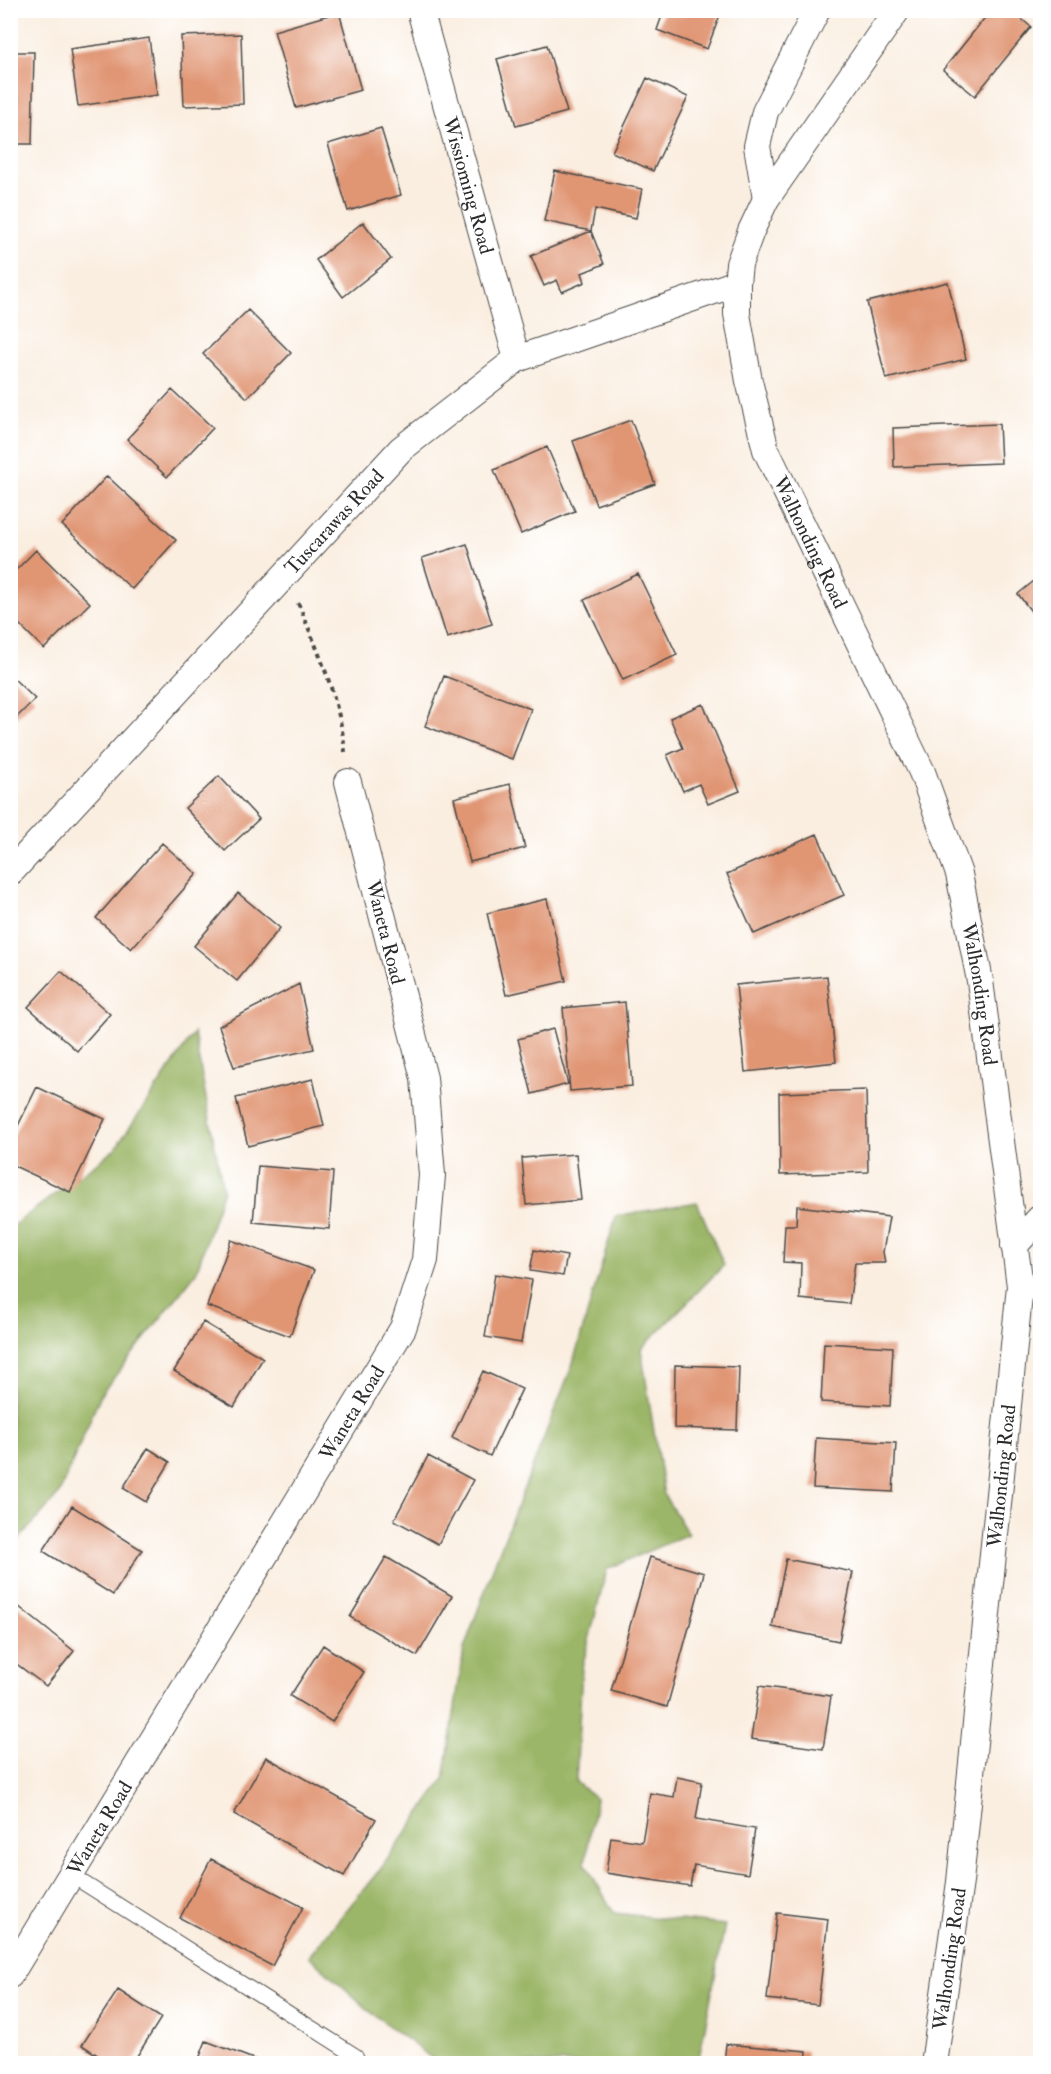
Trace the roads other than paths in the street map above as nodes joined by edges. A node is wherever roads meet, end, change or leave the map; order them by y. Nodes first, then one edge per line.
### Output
1 (420, 10) edge
2 (817, 10) edge
3 (897, 10) edge
4 (766, 200) junction
5 (737, 283) junction
6 (517, 360) junction
7 (348, 782) road end
8 (10, 873) edge
9 (1041, 1218) edge
10 (1014, 1246) junction
11 (71, 1875) junction
12 (10, 1975) edge
13 (356, 2056) dead end
14 (934, 2064) edge

1 - 6 street, Wissioming Road
2 - 4 street
3 - 4 street, Walhonding Road
4 - 5 street, Walhonding Road
5 - 6 street, Tuscarawas Road
5 - 10 street, Walhonding Road
6 - 8 street, Tuscarawas Road
7 - 11 street, Waneta Road
9 - 10 street
10 - 14 street, Walhonding Road
11 - 12 street, Waneta Road
11 - 13 lane

